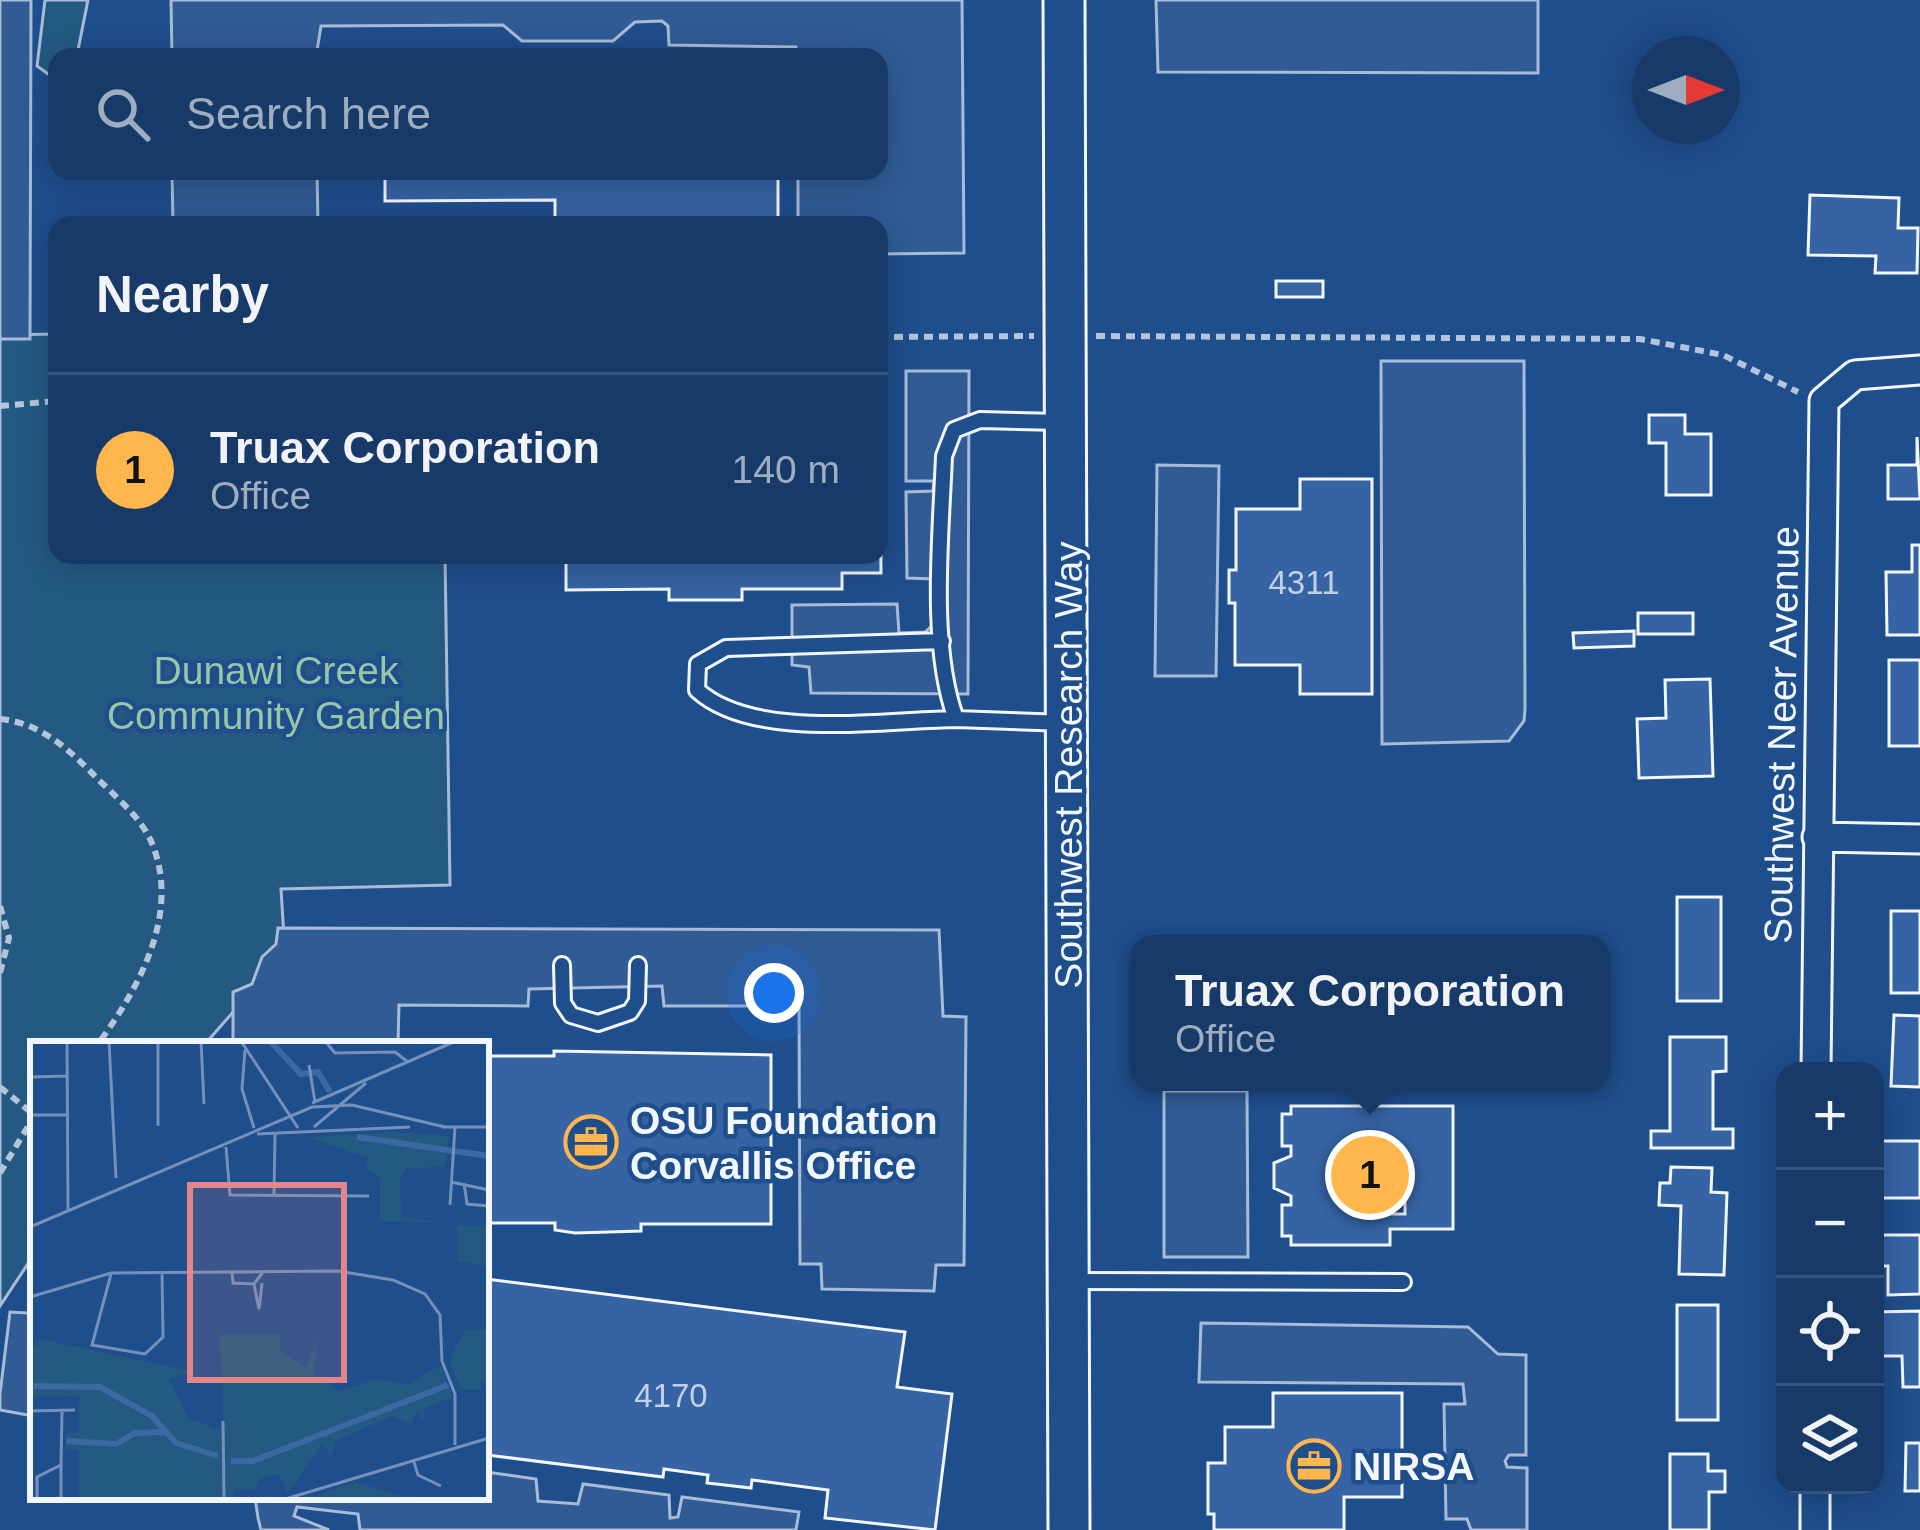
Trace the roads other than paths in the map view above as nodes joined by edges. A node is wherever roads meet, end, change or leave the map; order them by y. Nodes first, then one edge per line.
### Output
1 (1064, 0) edge
2 (1920, 370) edge
3 (1066, 422) junction
4 (942, 641) junction
5 (956, 719) junction
6 (1067, 723) junction
7 (1817, 837) junction
8 (1920, 838) edge
9 (562, 964) dead end
10 (638, 964) dead end
11 (1816, 1062) edge
12 (1071, 1282) junction
13 (1403, 1282) dead end
14 (1815, 1494) edge
15 (1070, 1530) edge
16 (1815, 1530) edge

1 - 3 street, Southwest Research Way
2 - 7 street, Southwest Neer Avenue
3 - 4 lane
3 - 6 street, Southwest Research Way
4 - 5 lane
4 - 5 lane
5 - 6 lane
6 - 12 street, Southwest Research Way
7 - 8 street
7 - 11 street, Southwest Neer Avenue
9 - 10 lane
12 - 13 lane
12 - 15 street, Southwest Research Way
14 - 16 street

